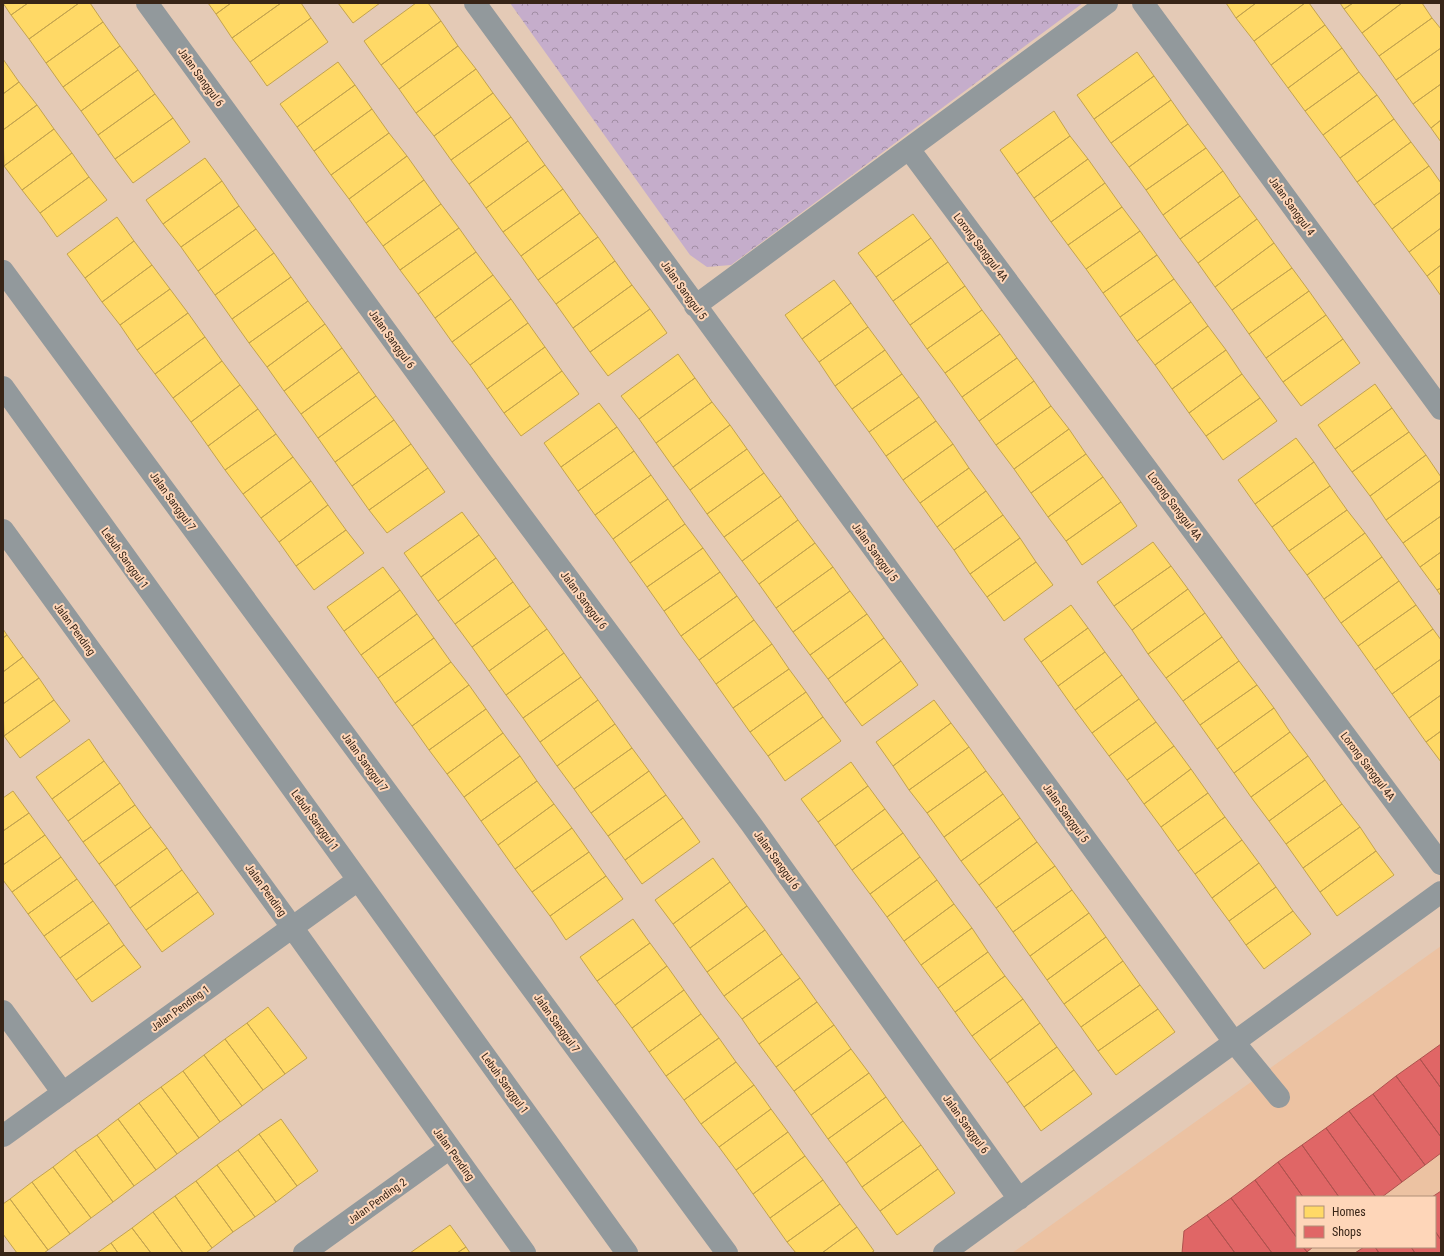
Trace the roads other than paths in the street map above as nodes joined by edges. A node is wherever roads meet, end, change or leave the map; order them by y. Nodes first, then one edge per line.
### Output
1 (147, 3) edge
2 (476, 3) edge
3 (1107, 3) edge
4 (1143, 3) edge
5 (909, 150) junction
6 (3, 271) edge
7 (695, 306) junction
8 (3, 387) edge
9 (1441, 409) edge
10 (3, 530) edge
11 (1441, 864) edge
12 (358, 880) junction
13 (1441, 892) edge
14 (292, 927) junction
15 (3, 1011) edge
16 (1234, 1042) junction
17 (63, 1093) junction
18 (1279, 1098) dead end
19 (3, 1136) edge
20 (450, 1148) junction
21 (1019, 1199) junction
22 (304, 1253) edge
23 (525, 1253) edge
24 (628, 1253) edge
25 (727, 1253) edge
26 (944, 1253) edge

1 - 21 street, Jalan Sanggul 6
2 - 7 street, Jalan Sanggul 5
3 - 5 street
4 - 9 street, Jalan Sanggul 4
5 - 7 street
5 - 11 street, Lorong Sanggul 4A
6 - 25 street, Jalan Sanggul 7
7 - 16 street, Jalan Sanggul 5
8 - 12 street, Lebuh Sanggul 1
10 - 14 street, Jalan Pending
12 - 14 street, Jalan Pending 1
12 - 24 street, Lebuh Sanggul 1
13 - 16 street
14 - 17 street, Jalan Pending 1
14 - 20 street, Jalan Pending
15 - 17 street
16 - 18 street, Jalan Sanggul 5
16 - 21 street
17 - 19 street, Jalan Pending 1
20 - 22 street, Jalan Pending 2
20 - 23 street, Jalan Pending
21 - 26 street

